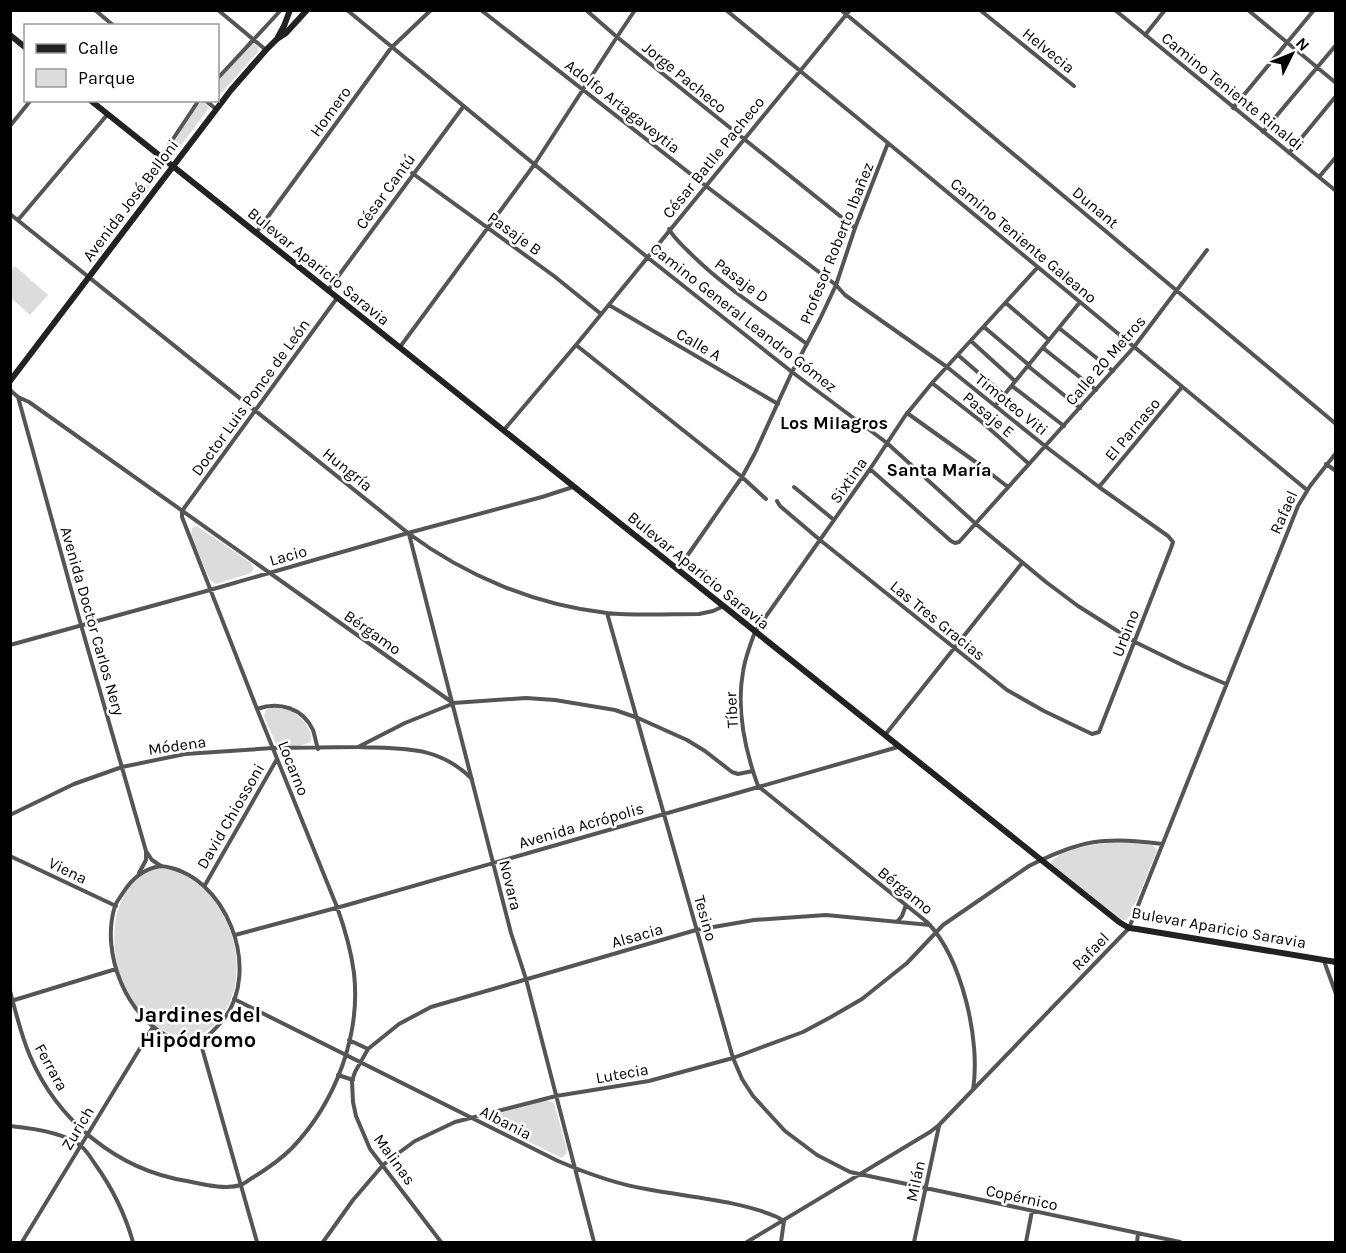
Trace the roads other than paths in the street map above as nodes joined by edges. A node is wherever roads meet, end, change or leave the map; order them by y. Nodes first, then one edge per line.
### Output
1 (95, 10) edge
2 (218, 10) edge
3 (281, 10) edge
4 (290, 10) edge
5 (307, 10) edge
6 (347, 10) edge
7 (431, 10) edge
8 (482, 10) edge
9 (586, 10) edge
10 (635, 10) edge
11 (726, 10) edge
12 (840, 10) edge
13 (850, 10) edge
14 (980, 10) edge
15 (1115, 10) edge
16 (1127, 10) edge
17 (1165, 10) edge
18 (1248, 10) edge
19 (1314, 10) edge
20 (846, 15) junction
21 (1122, 16) junction
22 (112, 24) edge
23 (10, 35) edge
24 (1145, 35) junction
25 (616, 37) junction
26 (253, 39) junction
27 (277, 39) junction
28 (1287, 43) junction
29 (1335, 45) edge
30 (24, 46) edge
31 (391, 48) junction
32 (266, 50) junction
33 (1317, 68) junction
34 (800, 71) junction
35 (219, 77) edge
36 (1335, 83) edge
37 (1074, 86) dead end
38 (583, 90) junction
39 (1335, 96) edge
40 (29, 102) edge
41 (92, 102) edge
42 (198, 102) edge
43 (207, 102) edge
44 (463, 106) junction
45 (1233, 108) junction
46 (216, 109) junction
47 (107, 115) junction
48 (10, 126) edge
49 (1263, 132) junction
50 (744, 139) junction
51 (888, 143) junction
52 (1289, 153) junction
53 (1335, 157) edge
54 (160, 158) junction
55 (534, 165) junction
56 (172, 167) junction
57 (412, 173) junction
58 (1319, 177) junction
59 (706, 186) junction
60 (1335, 191) edge
61 (10, 214) edge
62 (18, 220) junction
63 (487, 228) junction
64 (855, 228) junction
65 (669, 229) junction
66 (256, 233) junction
67 (1207, 250) dead end
68 (647, 257) junction
69 (1038, 267) junction
70 (88, 278) junction
71 (836, 285) junction
72 (327, 290) junction
73 (1177, 291) junction
74 (337, 298) junction
75 (1080, 302) junction
76 (1006, 303) junction
77 (609, 305) junction
78 (601, 314) junction
79 (984, 327) junction
80 (1059, 328) junction
81 (1049, 340) junction
82 (971, 341) junction
83 (807, 344) junction
84 (576, 345) junction
85 (400, 347) junction
86 (1134, 347) junction
87 (1043, 348) junction
88 (958, 355) junction
89 (1028, 366) junction
90 (947, 367) junction
91 (1113, 371) junction
92 (792, 372) junction
93 (10, 381) edge
94 (932, 383) junction
95 (1014, 383) junction
96 (1182, 387) junction
97 (10, 390) edge
98 (1096, 390) junction
99 (1004, 395) junction
100 (18, 397) junction
101 (778, 404) junction
102 (995, 406) junction
103 (1080, 408) junction
104 (255, 410) junction
105 (907, 413) junction
106 (1335, 424) edge
107 (1064, 426) junction
108 (504, 430) junction
109 (887, 443) junction
110 (1045, 446) junction
111 (1335, 453) edge
112 (1029, 464) junction
113 (1326, 464) junction
114 (870, 470) junction
115 (1335, 471) edge
116 (742, 477) junction
117 (573, 487) junction
118 (794, 487) dead end
119 (1008, 487) junction
120 (1099, 487) junction
121 (1307, 490) junction
122 (766, 499) dead end
123 (777, 501) dead end
124 (182, 511) junction
125 (834, 520) junction
126 (976, 524) junction
127 (408, 533) junction
128 (820, 540) junction
129 (1173, 542) joint
130 (1022, 563) junction
131 (678, 569) junction
132 (269, 573) junction
133 (210, 590) junction
134 (724, 606) junction
135 (608, 613) junction
136 (81, 625) junction
137 (755, 632) junction
138 (1135, 642) junction
139 (10, 645) edge
140 (953, 648) junction
141 (1226, 684) junction
142 (453, 703) junction
143 (257, 709) junction
144 (638, 718) junction
145 (1099, 732) joint
146 (885, 735) junction
147 (900, 746) junction
148 (358, 747) junction
149 (273, 748) junction
150 (318, 749) junction
151 (277, 758) junction
152 (122, 766) junction
153 (753, 771) junction
154 (473, 779) junction
155 (758, 786) junction
156 (664, 813) junction
157 (10, 815) edge
158 (1162, 844) junction
159 (147, 851) junction
160 (10, 856) edge
161 (1042, 860) junction
162 (493, 863) junction
163 (161, 866) junction
164 (138, 875) junction
165 (205, 885) junction
166 (906, 905) junction
167 (116, 906) junction
168 (337, 908) junction
169 (897, 922) junction
170 (930, 925) junction
171 (1129, 928) junction
172 (696, 930) junction
173 (936, 931) junction
174 (235, 935) junction
175 (1324, 960) junction
176 (1335, 962) edge
177 (116, 969) junction
178 (526, 979) junction
179 (10, 991) edge
180 (1335, 994) edge
181 (234, 999) junction
182 (12, 1000) edge
183 (153, 1027) junction
184 (349, 1040) junction
185 (200, 1041) junction
186 (368, 1048) junction
187 (345, 1055) junction
188 (733, 1058) junction
189 (360, 1062) junction
190 (338, 1075) junction
191 (353, 1080) junction
192 (973, 1090) junction
193 (556, 1096) junction
194 (471, 1118) junction
195 (939, 1125) junction
196 (10, 1126) edge
197 (87, 1135) junction
198 (81, 1146) junction
199 (383, 1166) junction
200 (576, 1169) junction
201 (860, 1176) junction
202 (241, 1185) junction
203 (926, 1189) junction
204 (1032, 1211) junction
205 (784, 1221) junction
206 (1138, 1234) junction
207 (22, 1242) edge
208 (133, 1242) edge
209 (257, 1242) edge
210 (323, 1242) edge
211 (441, 1242) edge
212 (594, 1242) edge
213 (747, 1242) edge
214 (781, 1242) edge
215 (914, 1242) edge
216 (1026, 1242) edge
217 (1137, 1242) edge
218 (1180, 1242) edge

1 - 22 street
2 - 26 street
3 - 26 street
4 - 27 street, Avenida José Belloni
5 - 27 street, Avenida José Belloni
6 - 31 street, Camino General Leandro Gómez
7 - 31 street, Homero
8 - 38 street, Adolfo Artagaveytia
9 - 25 street, Jorge Pacheco
10 - 25 street
11 - 34 street, Camino Teniente Galeano
12 - 20 street, Dunant
13 - 20 street, César Batlle Pacheco
14 - 37 street, Helvecia
15 - 21 street, Camino Teniente Rinaldi
16 - 21 street
17 - 24 street
18 - 28 street
19 - 28 street
20 - 34 street, César Batlle Pacheco
20 - 73 street, Dunant
21 - 24 street, Camino Teniente Rinaldi
23 - 30 street
24 - 45 street, Camino Teniente Rinaldi
25 - 38 street
25 - 50 street, Jorge Pacheco
26 - 32 street
26 - 35 street
27 - 32 street, Avenida José Belloni
28 - 33 street
28 - 45 street
29 - 33 street
31 - 44 street, Camino General Leandro Gómez
31 - 66 street, Homero
32 - 46 street, Avenida José Belloni
33 - 36 street
33 - 49 street
34 - 50 street, César Batlle Pacheco
34 - 51 street, Camino Teniente Galeano
38 - 55 street
38 - 59 street, Adolfo Artagaveytia
39 - 52 street
40 - 48 street
41 - 47 street, Bulevar Aparicio Saravia
42 - 54 street, Avenida José Belloni
43 - 46 street
44 - 55 street, Camino General Leandro Gómez
44 - 57 street, César Cantú
45 - 49 street, Camino Teniente Rinaldi
46 - 56 street, Avenida José Belloni
47 - 54 street, Bulevar Aparicio Saravia
47 - 62 street
49 - 52 street, Camino Teniente Rinaldi
50 - 59 street, César Batlle Pacheco
50 - 64 street, Jorge Pacheco
51 - 64 street, Profesor Roberto Ibañez
51 - 69 street, Camino Teniente Galeano
52 - 58 street, Camino Teniente Rinaldi
53 - 58 street
54 - 56 street, Bulevar Aparicio Saravia
55 - 63 street
55 - 68 street, Camino General Leandro Gómez
56 - 66 street, Bulevar Aparicio Saravia
56 - 70 street, Avenida José Belloni
57 - 63 street, Pasaje B
57 - 72 street, César Cantú
58 - 60 street, Camino Teniente Rinaldi
59 - 65 street, César Batlle Pacheco
59 - 71 street, Adolfo Artagaveytia
61 - 62 street, Hungría
62 - 70 street, Hungría
63 - 78 street, Pasaje B
63 - 85 street
64 - 71 street, Profesor Roberto Ibañez
65 - 68 street, César Batlle Pacheco
65 - 83 street, Pasaje D
66 - 72 street, Bulevar Aparicio Saravia
67 - 73 street, Calle 20 Metros
68 - 77 street, César Batlle Pacheco
68 - 92 street, Camino General Leandro Gómez
69 - 75 street, Camino Teniente Galeano
69 - 76 street, Sixtina
70 - 93 street, Avenida José Belloni
70 - 104 street, Hungría
71 - 83 street, Profesor Roberto Ibañez
71 - 90 street, Timoteo Viti
72 - 74 street, Bulevar Aparicio Saravia
73 - 86 street, Calle 20 Metros
73 - 106 street, Dunant
74 - 85 street, Bulevar Aparicio Saravia
74 - 104 street, Doctor Luis Ponce de León
75 - 80 street
75 - 86 street, Camino Teniente Galeano
76 - 79 street, Sixtina
76 - 81 street
77 - 78 street, César Batlle Pacheco
77 - 101 street, Calle A
78 - 84 street, César Batlle Pacheco
79 - 82 street, Sixtina
79 - 89 street
80 - 81 street
80 - 91 street
81 - 87 street
82 - 88 street, Sixtina
82 - 95 street
83 - 92 street, Profesor Roberto Ibañez
84 - 108 street, César Batlle Pacheco
84 - 116 street
85 - 108 street, Bulevar Aparicio Saravia
86 - 91 street, Calle 20 Metros
86 - 96 street, Camino Teniente Galeano
87 - 89 street
87 - 98 street
88 - 90 street, Sixtina
88 - 99 street
89 - 95 street
89 - 103 street
90 - 94 street, Sixtina
90 - 102 street, Timoteo Viti
91 - 98 street, Calle 20 Metros
92 - 101 street, Profesor Roberto Ibañez
92 - 109 street, Camino General Leandro Gómez
94 - 105 street, Sixtina
94 - 112 street, Pasaje E
95 - 99 street
95 - 107 street
96 - 120 street, El Parnaso
96 - 121 street, Camino Teniente Galeano
97 - 100 street, Bérgamo
98 - 103 street, Calle 20 Metros
99 - 102 street
100 - 124 street, Bérgamo
100 - 136 street, Avenida Doctor Carlos Nery
101 - 116 street, Profesor Roberto Ibañez
102 - 110 street, Timoteo Viti
103 - 107 street, Calle 20 Metros
104 - 124 street, Doctor Luis Ponce de León
104 - 127 street, Hungría
105 - 109 street, Sixtina
105 - 119 street
107 - 110 street, Calle 20 Metros
108 - 117 street, Bulevar Aparicio Saravia
109 - 114 street, Sixtina
109 - 126 street, Camino General Leandro Gómez
110 - 112 street, Calle 20 Metros
110 - 120 street, Timoteo Viti
111 - 113 street, Rafael
112 - 119 street, Calle 20 Metros
113 - 115 street
113 - 121 street, Rafael
114 - 125 street, Sixtina
114 - 126 street, Calle 20 Metros
116 - 122 street
116 - 131 street, Profesor Roberto Ibañez
117 - 127 street, Lacio
117 - 131 street, Bulevar Aparicio Saravia
118 - 125 street
119 - 126 street, Calle 20 Metros
120 - 129 street, Timoteo Viti
121 - 141 street, Rafael
123 - 128 street, Las Tres Gracias
124 - 132 street, Bérgamo
124 - 133 street, Locarno
125 - 128 street, Sixtina
126 - 130 street, Camino General Leandro Gómez
127 - 132 street, Lacio
127 - 135 street, Hungría
127 - 142 street, Novara
128 - 137 street, Sixtina
128 - 140 street, Las Tres Gracias
129 - 138 street, Urbino
130 - 138 street, Camino General Leandro Gómez
130 - 140 street
131 - 134 street, Bulevar Aparicio Saravia
132 - 133 street, Lacio
132 - 142 street, Bérgamo
133 - 136 street, Lacio
133 - 143 street, Locarno
134 - 135 street, Hungría
134 - 137 street, Bulevar Aparicio Saravia
135 - 144 street, Tesino
136 - 139 street, Lacio
136 - 152 street, Avenida Doctor Carlos Nery
137 - 146 street, Bulevar Aparicio Saravia
137 - 153 street, Tíber
138 - 141 street, Camino General Leandro Gómez
138 - 145 street, Urbino
140 - 145 street, Las Tres Gracias
140 - 146 street
141 - 158 street, Rafael
142 - 144 street
142 - 148 street, Módena
142 - 154 street, Novara
143 - 149 street, Locarno
143 - 150 street
144 - 153 street
144 - 156 street, Tesino
146 - 147 street, Bulevar Aparicio Saravia
147 - 155 street, Avenida Acrópolis
147 - 161 street, Bulevar Aparicio Saravia
148 - 150 street, Módena
148 - 154 street, Módena
149 - 150 street, Módena
149 - 151 street, Locarno
149 - 152 street, Módena
151 - 165 street, David Chiossoni
151 - 168 street, Locarno
152 - 157 street, Módena
152 - 159 street, Avenida Doctor Carlos Nery
153 - 155 street, Tíber
154 - 162 street, Novara
155 - 156 street, Avenida Acrópolis
155 - 166 street, Bérgamo
156 - 162 street, Avenida Acrópolis
156 - 172 street, Tesino
158 - 161 street
158 - 171 street, Rafael
159 - 163 street, Avenida Doctor Carlos Nery
159 - 164 street
160 - 167 street, Viena
161 - 171 street, Bulevar Aparicio Saravia
161 - 173 street
162 - 168 street, Avenida Acrópolis
162 - 178 street, Novara
163 - 164 street
163 - 165 street, Avenida Doctor Carlos Nery
164 - 167 street
165 - 174 street, Avenida Doctor Carlos Nery
166 - 169 street
166 - 170 street, Bérgamo
167 - 177 street
168 - 174 street, Avenida Acrópolis
168 - 184 street, Locarno
169 - 170 street, Alsacia
169 - 172 street, Alsacia
170 - 173 street, Bérgamo
171 - 175 street, Bulevar Aparicio Saravia
171 - 192 street, Rafael
172 - 178 street, Alsacia
172 - 188 street, Tesino
173 - 188 street, Lutecia
173 - 192 street, Bérgamo
174 - 181 street, Avenida Doctor Carlos Nery
175 - 176 street, Bulevar Aparicio Saravia
175 - 180 street
177 - 182 street
177 - 183 street
178 - 186 street, Alsacia
178 - 193 street, Novara
179 - 182 street, Ferrara
181 - 185 street, Avenida Doctor Carlos Nery
181 - 187 street, Albania
182 - 197 street, Ferrara
183 - 185 street
183 - 197 street, Zurich
184 - 186 street
184 - 187 street, Locarno
185 - 202 street
186 - 189 street, Alsacia
187 - 189 street, Albania
187 - 190 street
188 - 193 street, Lutecia
188 - 201 street, Tesino
189 - 191 street, Malinas
189 - 194 street, Albania
190 - 191 street
190 - 202 street
191 - 199 street, Malinas
192 - 195 street, Rafael
193 - 194 street, Lutecia
193 - 200 street, Novara
194 - 199 street, Lutecia
194 - 200 street, Albania
195 - 201 street, Rafael
195 - 203 street, Milán
196 - 198 street
197 - 198 street, Zurich
197 - 202 street, Ferrara
198 - 207 street, Zurich
198 - 208 street
199 - 210 street, Lutecia
199 - 211 street, Malinas
200 - 205 street, Albania
200 - 212 street, Novara
201 - 203 street, Copérnico
201 - 205 street, Rafael
202 - 209 street
203 - 204 street, Copérnico
203 - 215 street, Milán
204 - 206 street, Copérnico
204 - 216 street
205 - 213 street, Rafael
205 - 214 street
206 - 217 street
206 - 218 street, Copérnico

